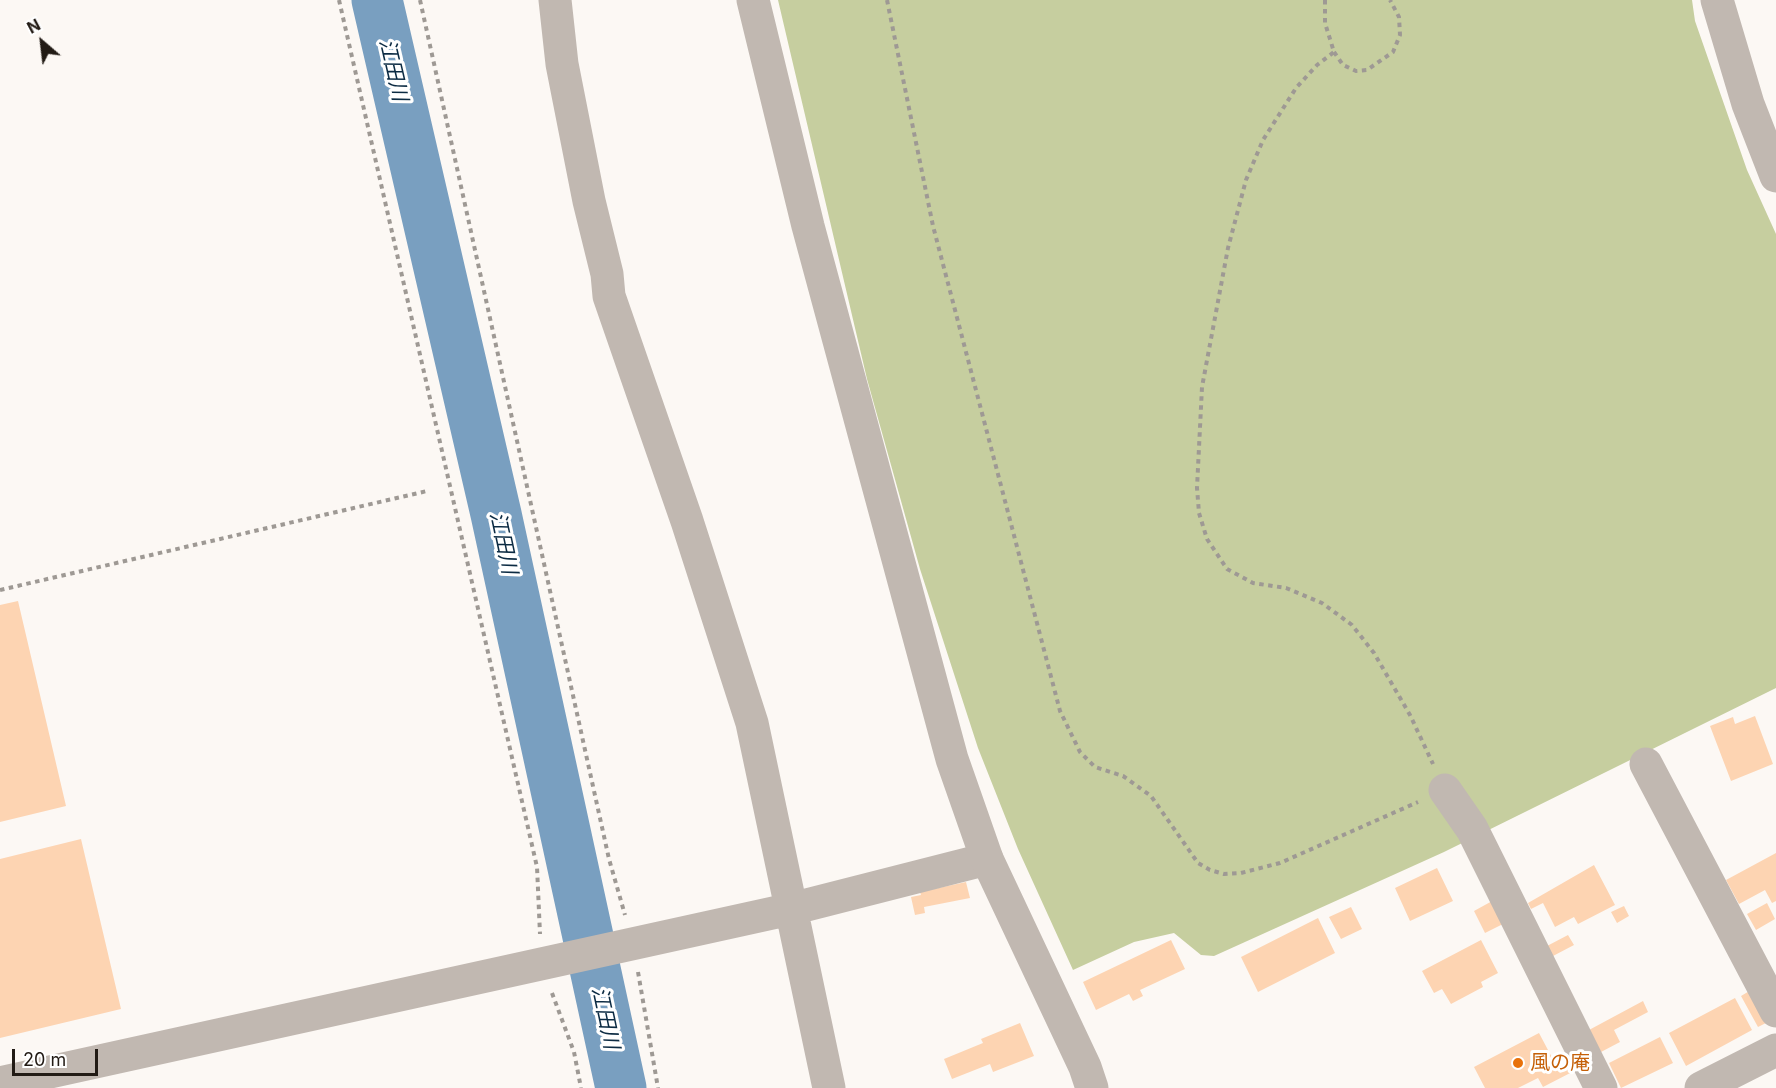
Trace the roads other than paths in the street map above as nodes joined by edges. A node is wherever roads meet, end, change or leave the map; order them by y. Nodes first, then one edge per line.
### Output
1 (555, 0) edge
2 (753, 0) edge
3 (1717, 0) edge
4 (1776, 176) edge
5 (1646, 764) dead end
6 (1445, 790) road end
7 (987, 859) junction
8 (791, 909) junction
9 (1776, 1011) edge
10 (1776, 1050) edge
11 (0, 1083) edge
12 (829, 1088) edge
13 (1092, 1088) edge
14 (1601, 1088) edge
15 (1701, 1088) edge

1 - 8 street
2 - 7 street
3 - 4 street
5 - 9 street
6 - 14 street
7 - 8 street
7 - 13 street
8 - 11 street
8 - 12 street
10 - 15 street

